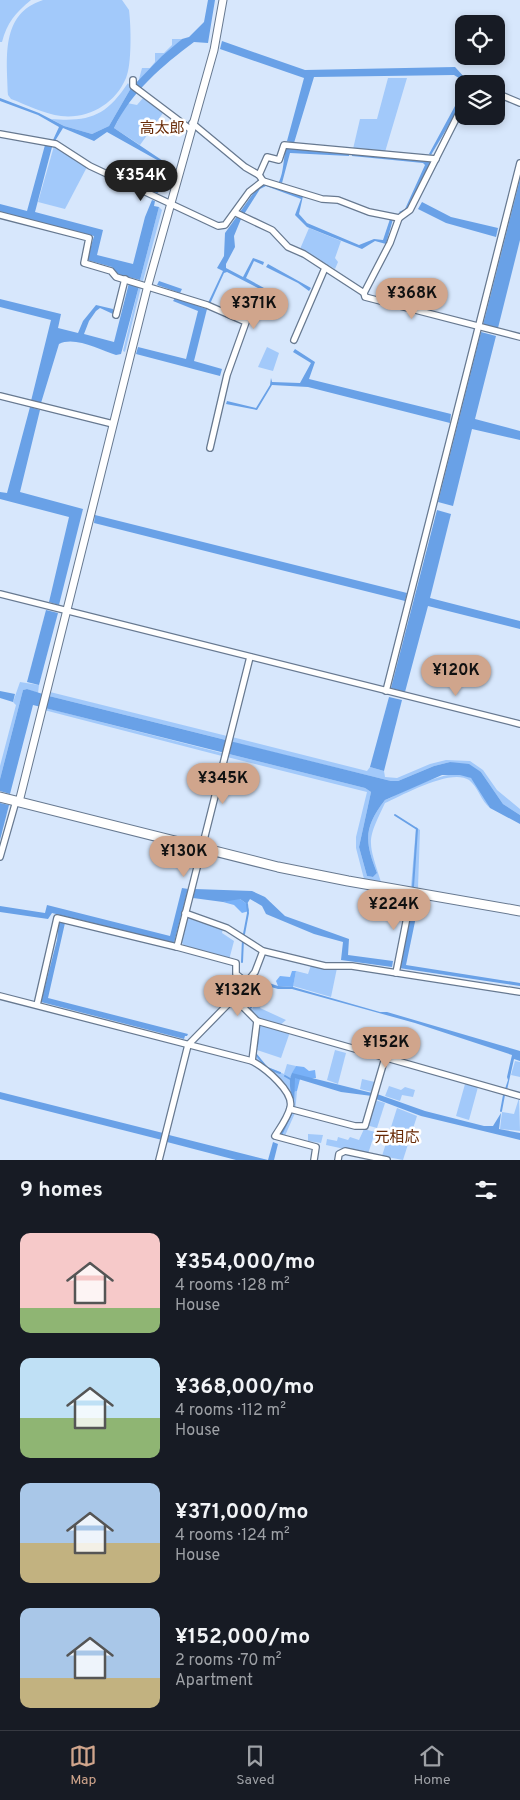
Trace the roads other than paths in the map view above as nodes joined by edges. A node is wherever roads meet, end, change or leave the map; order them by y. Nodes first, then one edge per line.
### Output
1 (223, 0) edge
2 (133, 83) dead end
3 (505, 96) edge
4 (520, 103) edge
5 (455, 121) edge
6 (191, 126) junction
7 (0, 134) edge
8 (436, 158) junction
9 (520, 163) edge
10 (261, 178) junction
11 (170, 204) junction
12 (239, 214) junction
13 (0, 215) edge
14 (399, 218) junction
15 (325, 268) junction
16 (125, 279) junction
17 (148, 285) junction
18 (364, 293) junction
19 (116, 315) dead end
20 (478, 326) junction
21 (520, 336) edge
22 (294, 340) dead end
23 (0, 396) edge
24 (113, 424) junction
25 (210, 448) dead end
26 (0, 594) edge
27 (66, 611) junction
28 (250, 657) junction
29 (386, 690) junction
30 (520, 724) edge
31 (0, 797) edge
32 (18, 801) junction
33 (202, 848) junction
34 (0, 857) edge
35 (409, 892) junction
36 (520, 911) edge
37 (185, 913) junction
38 (177, 947) junction
39 (263, 951) junction
40 (396, 973) junction
41 (246, 982) junction
42 (520, 992) edge
43 (0, 996) edge
44 (234, 998) junction
45 (37, 1005) junction
46 (257, 1021) junction
47 (188, 1045) junction
48 (385, 1058) junction
49 (252, 1061) junction
50 (520, 1096) edge
51 (290, 1109) junction
52 (159, 1160) edge
53 (314, 1160) edge
54 (338, 1160) edge
55 (387, 1160) edge

1 - 6 street
2 - 6 street
3 - 4 street
5 - 8 street
6 - 10 street
6 - 11 street
7 - 11 street
8 - 10 street
8 - 14 street
9 - 20 street
10 - 12 street
10 - 14 street
11 - 12 street
11 - 17 street
12 - 15 street
13 - 16 street
14 - 18 street
15 - 18 street
15 - 22 street
16 - 17 street
16 - 19 street
17 - 24 street
17 - 25 street
18 - 20 street
20 - 21 street
20 - 29 street
23 - 24 street
24 - 27 street
26 - 27 street
27 - 28 street
27 - 32 street
28 - 29 street
28 - 33 street
29 - 30 street
31 - 32 main road
32 - 33 main road
32 - 34 street
33 - 35 main road
33 - 37 street
35 - 36 main road
35 - 40 street
37 - 38 street
37 - 39 street
38 - 41 street
38 - 45 street
39 - 40 street
39 - 41 street
40 - 42 street
41 - 44 street
43 - 45 street
44 - 46 street
44 - 47 street
45 - 47 street
46 - 48 street
46 - 49 street
47 - 49 street
47 - 52 street
48 - 50 street
48 - 51 street
49 - 51 street
51 - 53 street
54 - 55 street

